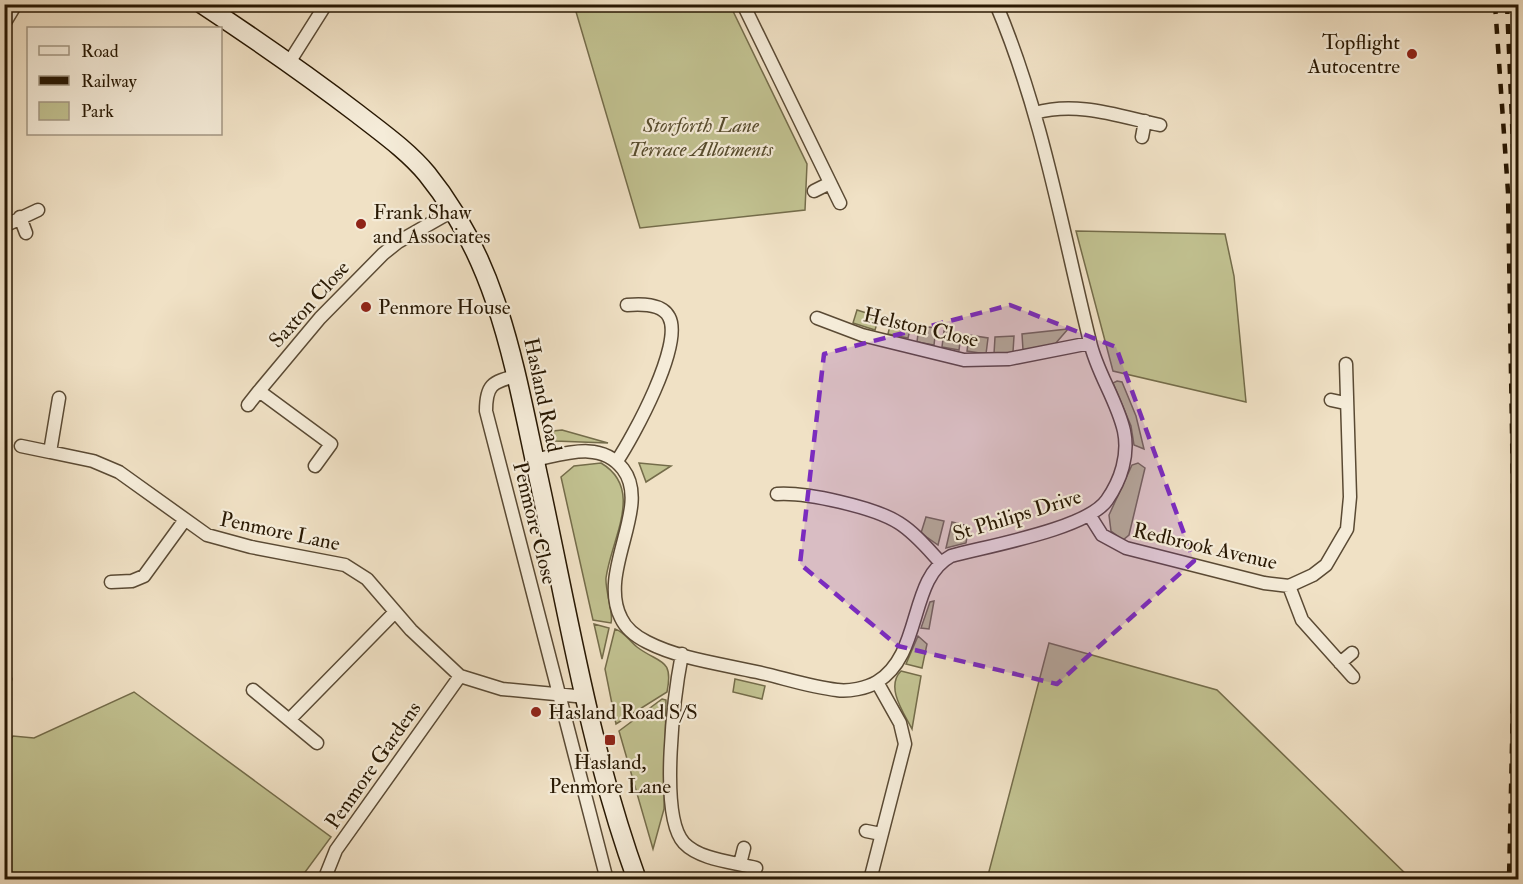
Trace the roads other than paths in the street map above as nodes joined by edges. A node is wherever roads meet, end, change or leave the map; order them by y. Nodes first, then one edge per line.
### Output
1 (16, 4) edge
2 (202, 4) edge
3 (326, 4) edge
4 (743, 4) edge
5 (996, 4) edge
6 (4, 24) edge
7 (290, 62) junction
8 (1035, 113) junction
9 (1144, 122) junction
10 (1160, 125) dead end
11 (1142, 137) dead end
12 (830, 183) junction
13 (814, 191) dead end
14 (840, 203) dead end
15 (38, 210) dead end
16 (454, 210) junction
17 (20, 217) junction
18 (4, 226) edge
19 (26, 233) dead end
20 (627, 305) dead end
21 (817, 318) dead end
22 (1090, 343) junction
23 (1346, 364) dead end
24 (516, 376) junction
25 (259, 391) junction
26 (59, 398) dead end
27 (1331, 400) dead end
28 (1345, 403) junction
29 (248, 405) dead end
30 (21, 446) dead end
31 (50, 452) junction
32 (534, 460) junction
33 (617, 461) junction
34 (315, 466) dead end
35 (777, 494) dead end
36 (1090, 516) junction
37 (184, 521) junction
38 (940, 562) junction
39 (111, 582) dead end
40 (1289, 586) junction
41 (395, 612) junction
42 (1352, 653) dead end
43 (682, 654) junction
44 (1340, 663) junction
45 (460, 676) junction
46 (1353, 677) dead end
47 (877, 682) junction
48 (253, 690) dead end
49 (560, 697) junction
50 (586, 697) junction
51 (290, 719) junction
52 (317, 742) dead end
53 (866, 831) dead end
54 (881, 834) junction
55 (744, 848) dead end
56 (740, 864) junction
57 (756, 868) dead end
58 (324, 879) edge
59 (607, 879) edge
60 (636, 879) edge
61 (870, 879) edge

1 - 6 street
2 - 7 main road, Hasland Road
3 - 7 street
4 - 12 street
5 - 8 street, St Philips Drive
7 - 16 main road, Hasland Road
8 - 9 street
8 - 22 street, St Philips Drive
9 - 10 street
9 - 11 street
12 - 13 street
12 - 14 street
15 - 17 street
16 - 24 main road, Hasland Road
16 - 25 street, Saxton Close
17 - 18 street
17 - 19 street
20 - 33 street
21 - 22 street, Helston Close
22 - 36 street, St Philips Drive
23 - 28 street, Redbrook Avenue
24 - 32 main road, Hasland Road
24 - 49 street, Penmore Close
25 - 29 street, Saxton Close
25 - 34 street
26 - 31 street
27 - 28 street
28 - 40 street, Redbrook Avenue
30 - 31 street, Penmore Lane
31 - 37 street, Penmore Lane
32 - 33 street
32 - 50 main road, Hasland Road
33 - 43 street
35 - 38 street
36 - 38 street, St Philips Drive
36 - 40 street, Redbrook Avenue
37 - 39 street
37 - 41 street, Penmore Lane
38 - 47 street, St Philips Drive
40 - 44 street, Redbrook Avenue
41 - 45 street, Penmore Lane
41 - 51 street
42 - 44 street
43 - 47 street
43 - 56 street
44 - 46 street, Redbrook Avenue
45 - 49 street, Penmore Lane
45 - 58 street, Penmore Gardens
47 - 54 street
48 - 51 street
49 - 50 street, Penmore Lane
49 - 59 street
50 - 60 main road, Hasland Road
51 - 52 street
53 - 54 street
54 - 61 street
55 - 56 street
56 - 57 street

